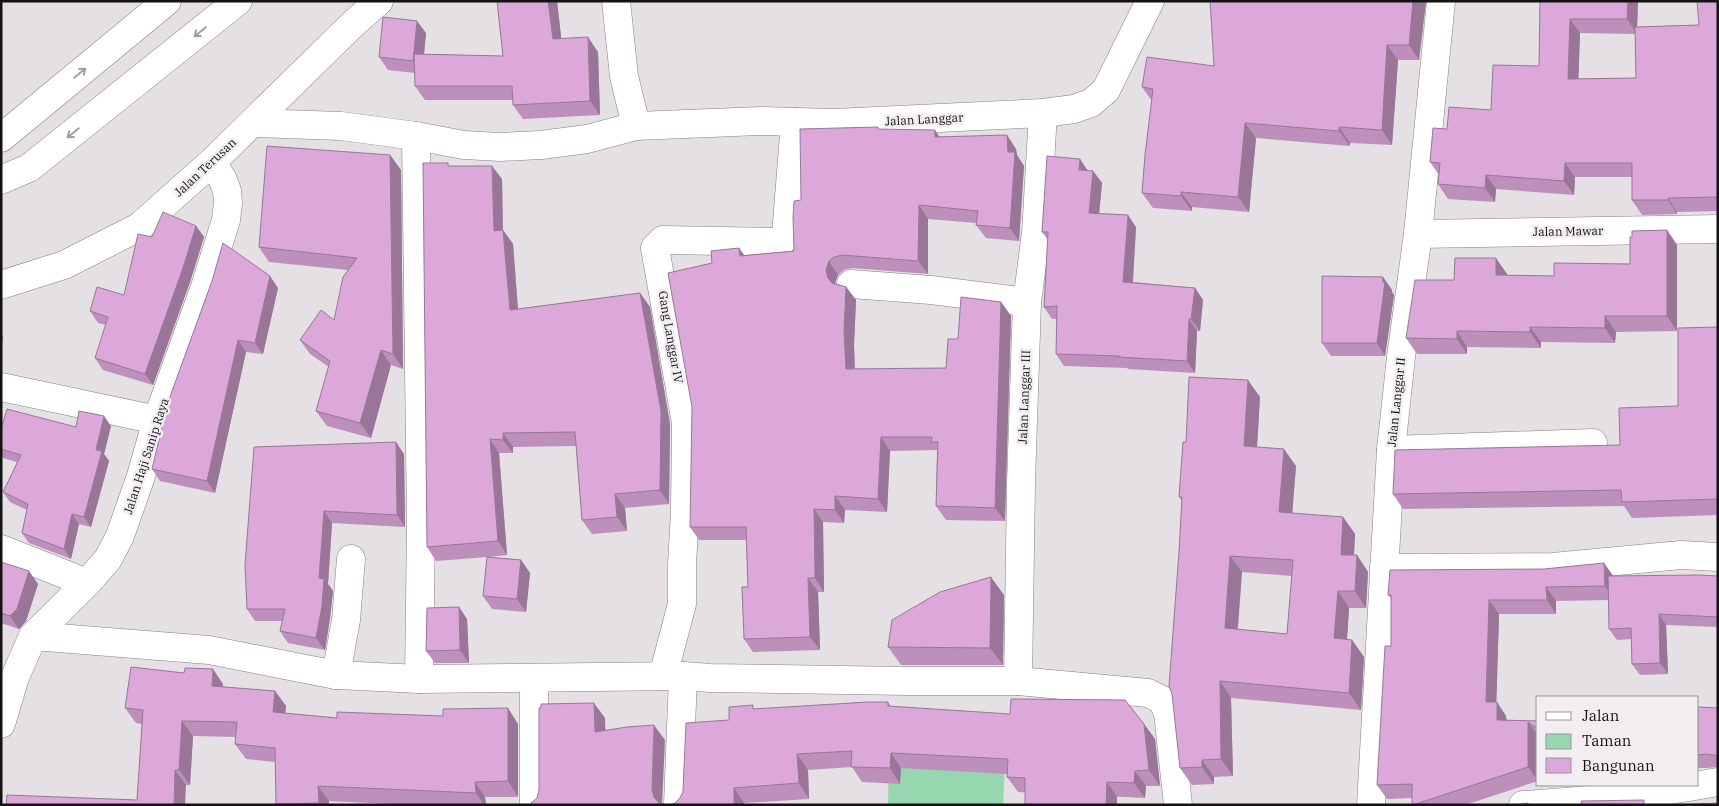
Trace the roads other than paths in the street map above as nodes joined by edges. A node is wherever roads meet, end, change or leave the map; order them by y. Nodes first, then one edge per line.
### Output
1 (168, 1) edge
2 (238, 1) edge
3 (379, 1) edge
4 (616, 1) edge
5 (1150, 1) edge
6 (1441, 1) edge
7 (1043, 114) junction
8 (795, 122) junction
9 (252, 123) junction
10 (636, 126) junction
11 (416, 136) junction
12 (1, 138) edge
13 (212, 162) junction
14 (1, 180) edge
15 (1718, 229) edge
16 (1418, 234) junction
17 (851, 284) dead end
18 (1, 285) edge
19 (1028, 302) junction
20 (1, 387) edge
21 (157, 420) junction
22 (1593, 443) dead end
23 (1391, 450) junction
24 (1, 549) edge
25 (1718, 556) edge
26 (351, 559) dead end
27 (1384, 568) junction
28 (87, 583) junction
29 (33, 636) junction
30 (336, 674) junction
31 (673, 676) junction
32 (534, 678) junction
33 (418, 679) junction
34 (1018, 681) junction
35 (2, 721) edge
36 (1718, 782) edge
37 (1699, 785) edge
38 (1693, 786) edge
39 (534, 805) edge
40 (678, 805) edge
41 (1178, 805) edge
42 (1371, 805) edge
43 (1523, 805) edge

12 -> 1 main road
2 -> 14 main road
3 - 9 main road, Jalan Terusan
4 - 10 main road
5 - 7 main road, Jalan Langgar
6 - 16 main road, Jalan Langgar II
7 - 8 main road, Jalan Langgar
7 - 19 main road, Jalan Langgar III
8 - 10 main road, Jalan Langgar
8 - 31 main road, Gang Langgar IV
9 - 11 main road, Jalan Langgar
9 - 13 main road, Jalan Terusan
10 - 11 main road, Jalan Langgar
11 - 33 main road
13 - 18 main road, Jalan Terusan
13 - 21 main road, Jalan Haji Sanip Raya
15 - 16 main road, Jalan Mawar
16 - 23 main road, Jalan Langgar II
17 - 19 main road
19 - 34 main road, Jalan Langgar III
20 - 21 main road
21 - 28 main road, Jalan Haji Sanip Raya
22 - 23 main road
23 - 27 main road, Jalan Langgar II
24 - 28 main road
25 - 27 main road
26 - 30 main road
27 - 42 main road, Jalan Langgar II
28 - 29 main road, Jalan Haji Sanip Raya
29 - 30 main road
29 - 35 main road, Jalan Haji Sanip Raya
30 - 33 main road
31 - 32 main road
31 - 34 main road
31 - 40 main road
32 - 33 main road
32 - 39 main road
34 - 41 main road
36 - 37 main road
38 - 43 main road

